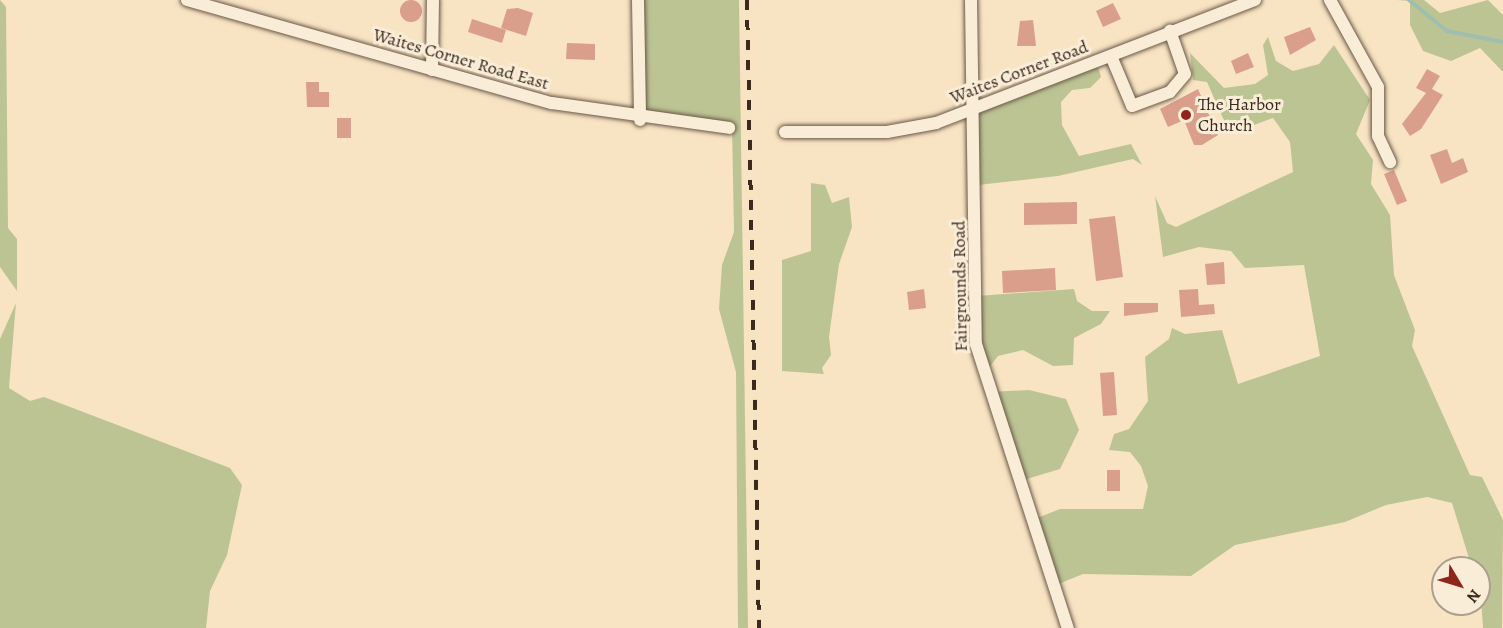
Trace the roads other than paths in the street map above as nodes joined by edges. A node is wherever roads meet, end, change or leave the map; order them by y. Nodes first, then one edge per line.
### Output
1 (188, 0) edge
2 (433, 0) edge
3 (638, 0) edge
4 (971, 0) edge
5 (1255, 0) edge
6 (1330, 0) edge
7 (1170, 31) junction
8 (1111, 56) junction
9 (432, 70) junction
10 (977, 105) junction
11 (640, 120) junction
12 (729, 128) dead end
13 (785, 132) dead end
14 (1390, 162) dead end
15 (1068, 628) edge

1 - 9 street, Waites Corner Road East
2 - 9 street
3 - 11 street
4 - 10 street, Fairgrounds Road
5 - 7 street, Waites Corner Road
6 - 14 street
7 - 8 street, Waites Corner Road
7 - 8 street
8 - 10 street, Waites Corner Road
9 - 11 street, Waites Corner Road East
10 - 13 street, Waites Corner Road
10 - 15 street, Fairgrounds Road
11 - 12 street, Waites Corner Road East

